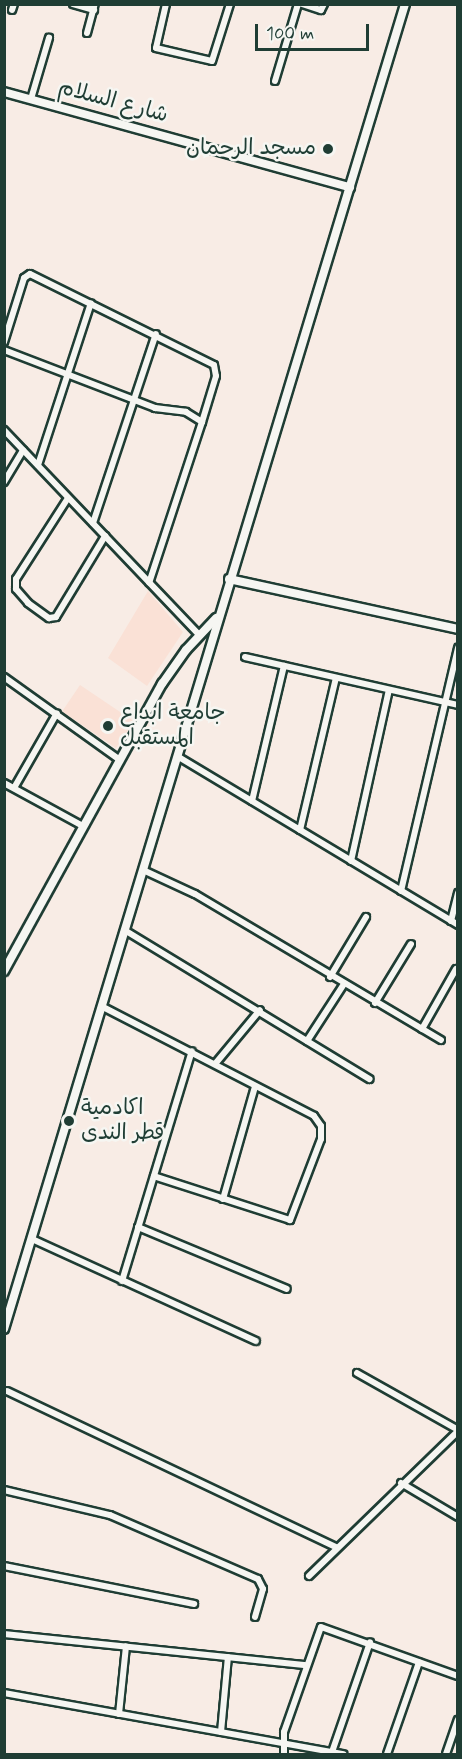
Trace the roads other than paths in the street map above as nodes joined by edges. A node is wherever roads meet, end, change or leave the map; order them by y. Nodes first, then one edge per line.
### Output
1 (73, 4) edge
2 (166, 4) edge
3 (230, 4) edge
4 (300, 4) edge
5 (324, 4) edge
6 (405, 4) edge
7 (94, 8) edge
8 (87, 33) dead end
9 (49, 38) dead end
10 (275, 81) dead end
11 (4, 92) edge
12 (31, 99) junction
13 (350, 187) junction
14 (91, 303) junction
15 (156, 334) junction
16 (4, 342) edge
17 (4, 350) edge
18 (67, 375) junction
19 (134, 400) junction
20 (202, 422) junction
21 (4, 430) edge
22 (23, 450) junction
23 (38, 465) junction
24 (4, 482) edge
25 (68, 498) junction
26 (93, 524) junction
27 (105, 536) junction
28 (229, 579) junction
29 (149, 583) junction
30 (218, 615) junction
31 (458, 630) edge
32 (199, 635) junction
33 (458, 648) edge
34 (245, 657) dead end
35 (284, 666) junction
36 (4, 677) edge
37 (336, 678) junction
38 (390, 690) junction
39 (445, 702) junction
40 (458, 705) edge
41 (57, 713) junction
42 (177, 756) junction
43 (120, 760) junction
44 (4, 783) edge
45 (14, 788) junction
46 (252, 801) junction
47 (83, 826) junction
48 (300, 830) junction
49 (351, 861) junction
50 (143, 870) junction
51 (401, 891) junction
52 (458, 892) edge
53 (366, 917) dead end
54 (451, 921) junction
55 (458, 926) edge
56 (126, 931) junction
57 (411, 944) dead end
58 (456, 969) dead end
59 (4, 971) edge
60 (330, 977) junction
61 (344, 984) junction
62 (375, 1004) junction
63 (103, 1007) junction
64 (260, 1010) junction
65 (422, 1029) junction
66 (441, 1040) dead end
67 (307, 1041) junction
68 (192, 1052) junction
69 (215, 1064) junction
70 (369, 1079) dead end
71 (255, 1087) junction
72 (154, 1176) junction
73 (223, 1199) junction
74 (138, 1227) junction
75 (32, 1239) junction
76 (122, 1281) junction
77 (287, 1289) dead end
78 (4, 1329) edge
79 (256, 1341) dead end
80 (357, 1373) dead end
81 (8, 1390) dead end
82 (458, 1431) edge
83 (401, 1483) junction
84 (4, 1490) edge
85 (458, 1517) edge
86 (337, 1548) junction
87 (4, 1566) edge
88 (309, 1576) dead end
89 (194, 1604) dead end
90 (255, 1617) dead end
91 (4, 1634) edge
92 (370, 1642) junction
93 (126, 1646) junction
94 (228, 1657) junction
95 (419, 1662) junction
96 (306, 1665) junction
97 (458, 1676) edge
98 (4, 1693) edge
99 (119, 1714) junction
100 (458, 1720) edge
101 (221, 1732) junction
102 (282, 1743) junction
103 (332, 1752) junction
104 (342, 1754) edge
105 (284, 1755) edge
106 (387, 1755) edge
107 (446, 1755) edge

1 - 7 street
2 - 3 street
4 - 5 street
4 - 10 street
6 - 13 main road
7 - 8 street
9 - 12 street
11 - 12 main road, شارع السلام
12 - 13 main road, شارع السلام
13 - 28 main road
14 - 15 street
14 - 16 street
14 - 18 street
15 - 19 street
15 - 20 street
17 - 18 street
18 - 19 street
18 - 23 street
19 - 20 street
19 - 26 street
20 - 29 street
21 - 22 street
22 - 23 street
22 - 24 street
23 - 25 street
25 - 26 street
25 - 27 street
26 - 27 street
27 - 29 street
28 - 30 main road
28 - 31 main road
29 - 32 street
30 - 32 main road
30 - 42 main road
32 - 43 main road
33 - 39 street
34 - 35 street
35 - 37 street
35 - 46 street
36 - 41 street
37 - 38 street
37 - 48 street
38 - 39 street
38 - 49 street
39 - 40 street
39 - 51 street
41 - 43 street
41 - 45 street
42 - 46 street
42 - 50 main road
43 - 47 main road
44 - 45 street
45 - 47 street
46 - 48 street
47 - 59 main road
48 - 49 street
49 - 51 street
50 - 56 main road
50 - 60 street
51 - 54 street
52 - 54 street
53 - 60 street
54 - 55 street
56 - 63 main road
56 - 64 street
57 - 62 street
58 - 65 street
60 - 61 street
61 - 62 street
61 - 67 street
62 - 65 street
63 - 68 street
63 - 75 main road
64 - 67 street
64 - 69 street
65 - 66 street
67 - 70 street
68 - 69 street
68 - 72 street
69 - 71 street
71 - 73 street
71 - 73 street
72 - 73 street
72 - 74 street
74 - 76 street
74 - 77 street
75 - 76 street
75 - 78 main road
76 - 79 street
80 - 82 street
81 - 86 street
82 - 83 street
83 - 85 street
83 - 86 street
84 - 90 street
86 - 88 street
87 - 89 street
91 - 93 street
92 - 95 street
92 - 96 street
92 - 103 street
93 - 94 street
93 - 99 street
94 - 96 street
94 - 101 street
95 - 97 street
95 - 106 street
96 - 102 street
98 - 99 street
99 - 101 street
100 - 107 street
101 - 102 street
102 - 103 street
102 - 105 street
103 - 104 street

